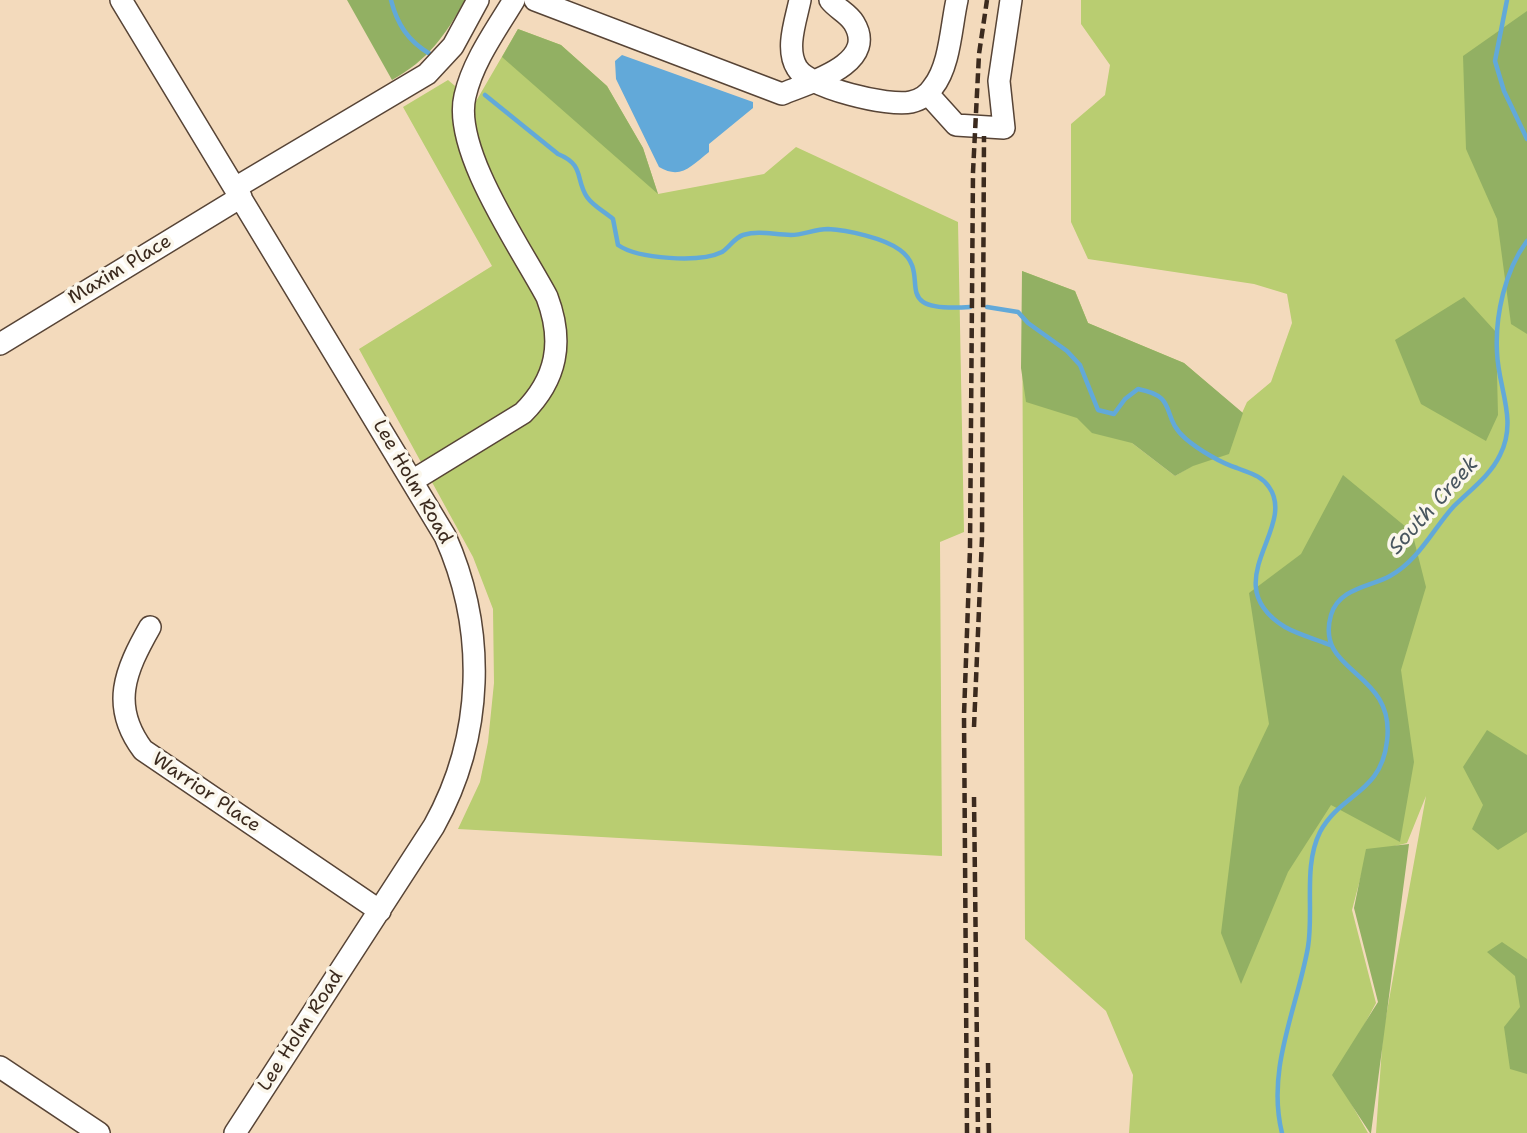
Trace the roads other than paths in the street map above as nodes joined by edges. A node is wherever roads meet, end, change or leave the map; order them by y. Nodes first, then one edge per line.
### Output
1 (121, 0) edge
2 (478, 0) edge
3 (514, 0) edge
4 (535, 0) edge
5 (800, 0) edge
6 (830, 0) edge
7 (957, 0) edge
8 (1011, 0) edge
9 (794, 31) junction
10 (843, 67) junction
11 (810, 82) junction
12 (928, 94) junction
13 (238, 193) junction
14 (0, 344) edge
15 (412, 481) junction
16 (149, 626) dead end
17 (380, 911) junction
18 (0, 1067) edge
19 (99, 1133) edge
20 (235, 1133) edge

1 - 13 street, Lee Holm Road
2 - 13 street, Maxim Place
3 - 15 street
4 - 11 street
5 - 9 street
6 - 10 street
7 - 12 street
8 - 12 street
9 - 10 street
9 - 11 street
10 - 11 street
11 - 12 street
13 - 14 street, Maxim Place
13 - 15 street, Lee Holm Road
15 - 17 street, Lee Holm Road
16 - 17 street, Warrior Place
17 - 20 street, Lee Holm Road
18 - 19 street

